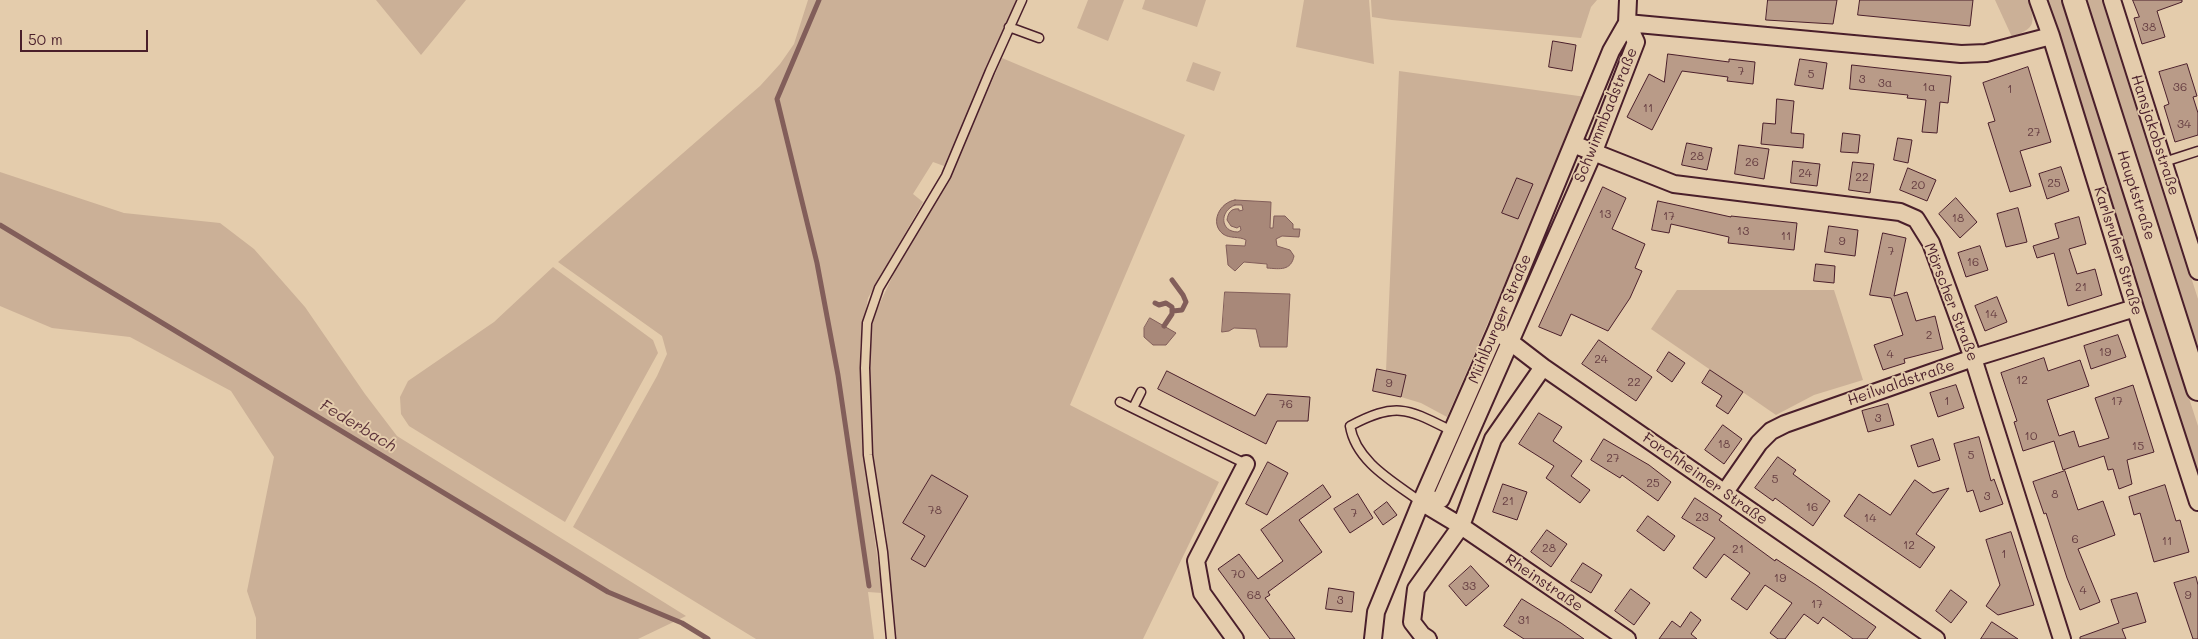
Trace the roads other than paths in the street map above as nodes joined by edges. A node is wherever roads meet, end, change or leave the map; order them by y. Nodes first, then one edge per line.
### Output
1 (1022, 0) edge
2 (1628, 0) edge
3 (2038, 0) edge
4 (2074, 0) edge
5 (2112, 0) edge
6 (1627, 23) junction
7 (1010, 27) junction
8 (2051, 36) junction
9 (1038, 38) dead end
10 (1573, 144) junction
11 (1594, 151) junction
12 (2198, 151) edge
13 (2164, 162) junction
14 (2198, 271) edge
15 (2135, 308) junction
16 (1496, 331) junction
17 (1511, 342) junction
18 (1973, 358) junction
19 (1543, 367) junction
20 (2198, 389) edge
21 (1141, 392) dead end
22 (1120, 402) dead end
23 (1133, 408) junction
24 (1452, 431) junction
25 (1246, 464) joint
26 (1725, 492) junction
27 (1421, 502) junction
28 (2198, 502) edge
29 (1461, 526) junction
30 (1912, 632) edge
31 (891, 639) edge
32 (1235, 639) edge
33 (1372, 639) edge
34 (1428, 639) edge
35 (1627, 639) edge
36 (1936, 639) edge
37 (2062, 639) edge

1 - 7 lane
2 - 6 street, Mühlburger Straße
3 - 8 street, Karlsruher Straße
4 - 20 street, Hauptstraße
5 - 13 street, Hansjakobstraße
6 - 8 street, Schwimmbadstraße
6 - 10 street, Mühlburger Straße
6 - 11 street, Schwimmbadstraße
7 - 9 lane
7 - 31 lane
8 - 15 street, Karlsruher Straße
10 - 11 street, Mörscher Straße
10 - 16 street, Mühlburger Straße
11 - 17 street, Schwimmbadstraße
11 - 18 street, Mörscher Straße
12 - 13 lane
13 - 14 street, Hansjakobstraße
15 - 18 street, Heilwaldstraße
15 - 28 street, Karlsruher Straße
16 - 17 street, Forchheimer Straße
16 - 24 street, Mühlburger Straße
17 - 19 street, Forchheimer Straße
17 - 27 street, Schwimmbadstraße
18 - 26 street, Heilwaldstraße
18 - 37 street, Mörscher Straße
19 - 26 street, Forchheimer Straße
19 - 29 street
21 - 23 lane
22 - 23 lane
23 - 25 lane
24 - 27 street, Mühlburger Straße
24 - 27 lane
25 - 32 street
26 - 30 street, Forchheimer Straße
27 - 29 street, Rheinstraße
27 - 33 street, Mühlburger Straße
29 - 34 street
29 - 35 street, Rheinstraße
30 - 36 street, Forchheimer Straße

